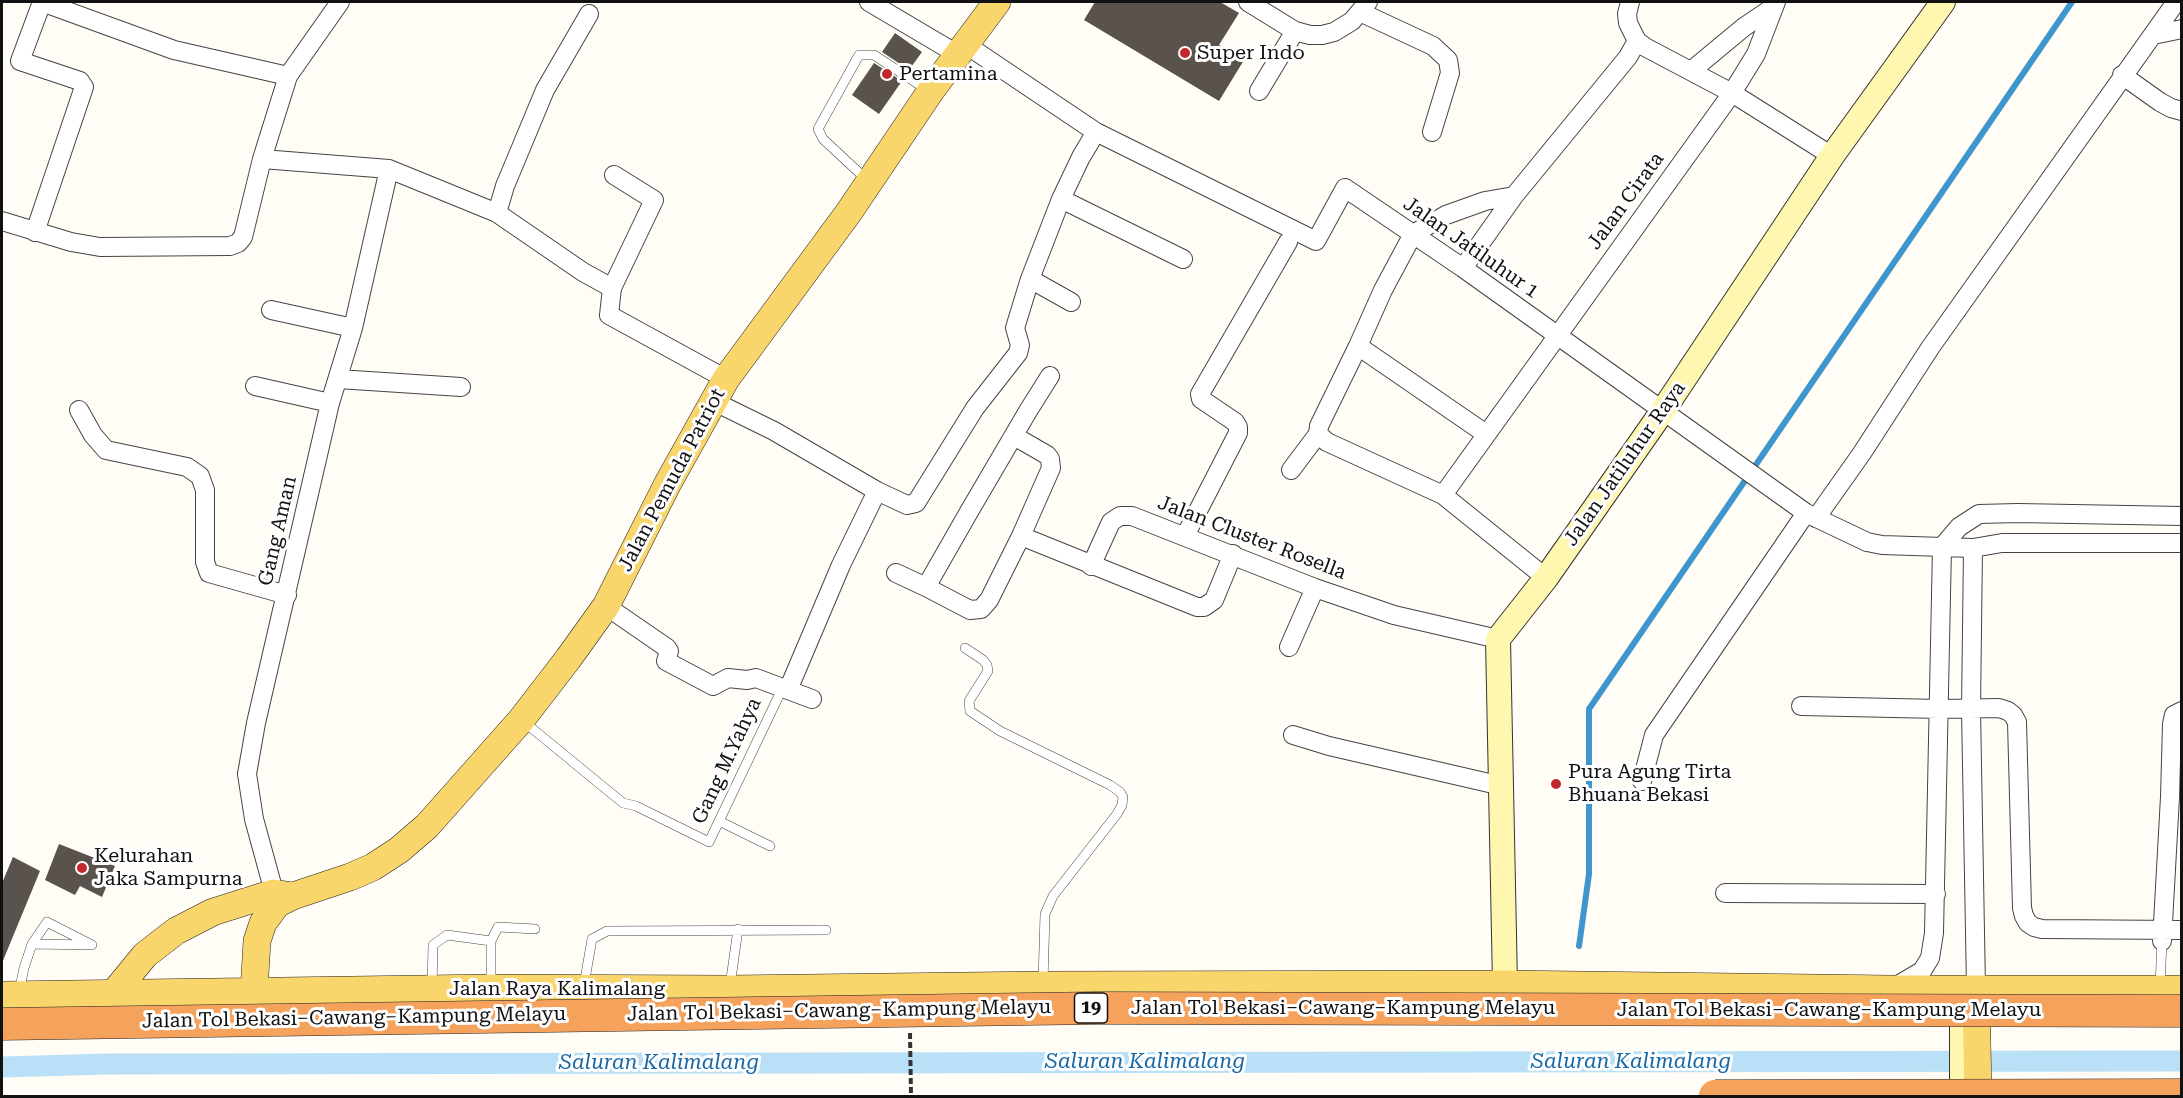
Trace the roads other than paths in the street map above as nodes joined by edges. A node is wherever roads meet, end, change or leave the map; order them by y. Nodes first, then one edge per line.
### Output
1 (42, 2) edge
2 (340, 2) edge
3 (869, 2) edge
4 (997, 2) edge
5 (1248, 2) edge
6 (1630, 2) edge
7 (1943, 2) edge
8 (2176, 2) edge
9 (1774, 5) edge
10 (1364, 7) edge
11 (589, 14) dead end
12 (2181, 29) edge
13 (1295, 31) junction
14 (2153, 35) junction
15 (1637, 41) junction
16 (961, 50) junction
17 (1691, 71) junction
18 (2122, 75) junction
19 (288, 76) junction
20 (1258, 91) dead end
21 (930, 92) junction
22 (1732, 93) junction
23 (2181, 111) edge
24 (1096, 132) junction
25 (1432, 132) dead end
26 (1832, 156) junction
27 (262, 159) junction
28 (389, 169) junction
29 (614, 175) dead end
30 (870, 182) junction
31 (1514, 196) junction
32 (1061, 199) junction
33 (497, 213) junction
34 (2, 221) edge
35 (35, 231) junction
36 (1413, 234) junction
37 (1288, 243) dead end
38 (1183, 259) dead end
39 (1463, 268) junction
40 (1030, 279) junction
41 (612, 288) junction
42 (1071, 302) dead end
43 (271, 310) dead end
44 (353, 328) junction
45 (1557, 336) junction
46 (1358, 346) junction
47 (1050, 376) dead end
48 (338, 379) junction
49 (255, 386) dead end
50 (461, 387) dead end
51 (720, 390) junction
52 (330, 403) junction
53 (79, 410) dead end
54 (1662, 412) junction
55 (1318, 434) junction
56 (1486, 434) junction
57 (1014, 436) junction
58 (1291, 470) dead end
59 (877, 491) junction
60 (1443, 495) junction
61 (1811, 516) junction
62 (2181, 516) edge
63 (1021, 536) junction
64 (1185, 536) junction
65 (2181, 543) edge
66 (1942, 547) junction
67 (1973, 548) junction
68 (1233, 554) junction
69 (1091, 566) junction
70 (897, 573) dead end
71 (1546, 578) junction
72 (926, 587) junction
73 (1315, 588) junction
74 (286, 595) junction
75 (606, 606) junction
76 (1498, 639) junction
77 (1289, 647) dead end
78 (965, 648) dead end
79 (785, 688) junction
80 (812, 699) dead end
81 (1801, 706) dead end
82 (1940, 710) junction
83 (1971, 710) junction
84 (2181, 711) edge
85 (521, 720) junction
86 (1293, 735) dead end
87 (1642, 781) dead end
88 (1502, 786) junction
89 (2176, 796) edge
90 (719, 821) junction
91 (770, 846) dead end
92 (1725, 893) dead end
93 (1936, 894) junction
94 (281, 898) junction
95 (535, 929) dead end
96 (738, 929) junction
97 (826, 930) dead end
98 (2181, 930) edge
99 (2162, 935) junction
100 (491, 941) junction
101 (32, 944) junction
102 (1505, 984) junction
103 (1043, 985) junction
104 (491, 988) junction
105 (583, 988) junction
106 (1969, 988) junction
107 (432, 989) junction
108 (729, 989) junction
109 (1891, 989) junction
110 (254, 991) junction
111 (113, 994) junction
112 (10, 995) edge
113 (2174, 996) edge
114 (2, 1024) edge
115 (1970, 1093) edge
116 (2181, 1095) edge
117 (1715, 1096) edge

1 - 19 street
1 - 35 street
2 - 19 street
3 - 16 street, Jalan Jatiluhur 1
4 - 16 main road, Jalan Pemuda Patriot
5 - 13 street
6 - 15 street
7 - 26 street, Jalan Jatiluhur Raya
8 - 14 street
9 - 17 street
9 - 22 street, Jalan Cirata
10 - 13 street
10 - 25 street
11 - 33 street
12 - 14 street
13 - 20 street
14 - 18 street
15 - 17 street
15 - 31 street
16 - 21 main road, Jalan Pemuda Patriot
16 - 24 street, Jalan Jatiluhur 1
17 - 22 street
18 - 23 street
18 - 61 street
19 - 27 street
21 - 30 main road, Jalan Pemuda Patriot
21 - 30 lane
22 - 26 street
22 - 45 street, Jalan Cirata
24 - 32 street
24 - 36 street, Jalan Jatiluhur 1
26 - 54 street, Jalan Jatiluhur Raya
27 - 28 street
27 - 35 street
28 - 33 street
28 - 44 street, Gang Aman
29 - 41 street
30 - 51 main road, Jalan Pemuda Patriot
31 - 36 street
31 - 39 street
32 - 38 street
32 - 40 street
33 - 41 street
34 - 35 street
36 - 39 street, Jalan Jatiluhur 1
36 - 46 street
37 - 64 street
39 - 45 street, Jalan Jatiluhur 1
40 - 42 street
40 - 59 street
41 - 51 street
43 - 44 street
44 - 48 street, Gang Aman
45 - 54 street, Jalan Jatiluhur 1
45 - 56 street, Jalan Cirata
46 - 55 street
46 - 56 street
47 - 57 street
48 - 50 street
48 - 52 street, Gang Aman
49 - 52 street
51 - 59 street
51 - 75 main road, Jalan Pemuda Patriot
52 - 74 street, Gang Aman
53 - 74 street
54 - 61 street, Jalan Jatiluhur 1
54 - 71 street, Jalan Jatiluhur Raya
55 - 58 street
55 - 60 street
56 - 60 street, Jalan Cirata
57 - 63 street
57 - 72 street
59 - 79 street
60 - 71 street
61 - 66 street, Jalan Jatiluhur 1
61 - 87 street
62 - 66 street
63 - 69 street
63 - 72 street
64 - 68 street, Jalan Cluster Rosella
64 - 69 street, Jalan Cluster Rosella
65 - 67 street, Jalan Jatiluhur 1
66 - 67 street, Jalan Jatiluhur 1
66 - 82 street
67 - 83 street
68 - 69 street
68 - 73 street, Jalan Cluster Rosella
70 - 72 street
71 - 76 street, Jalan Jatiluhur Raya
73 - 76 street, Jalan Cluster Rosella
73 - 77 street
74 - 94 street, Gang Aman
75 - 79 street
75 - 85 main road, Jalan Pemuda Patriot
76 - 88 street
78 - 103 lane
79 - 80 street
79 - 90 lane, Gang M.Yahya
81 - 82 street
82 - 83 street
82 - 93 street
83 - 99 street
83 - 106 street
84 - 89 street
85 - 90 lane, Gang M.Yahya
85 - 94 main road, Jalan Pemuda Patriot
86 - 88 street
88 - 102 street
89 - 99 street
90 - 91 lane
92 - 93 street
93 - 109 street
94 - 110 main road
94 - 111 main road, Jalan Pemuda Patriot
95 - 100 lane
96 - 97 lane
96 - 105 lane
96 - 108 lane
98 - 99 street
99 - 113 lane
100 - 104 lane
100 - 107 lane
101 - 101 lane
101 - 112 lane
102 - 103 main road, Jalan Raya Kalimalang
102 - 109 main road, Jalan Raya Kalimalang
103 - 108 main road, Jalan Raya Kalimalang
104 - 105 main road, Jalan Raya Kalimalang
104 - 107 main road, Jalan Raya Kalimalang
105 - 108 main road, Jalan Raya Kalimalang
106 - 109 main road, Jalan Raya Kalimalang
106 - 113 main road, Jalan Raya Kalimalang
106 - 115 main road
107 - 110 main road, Jalan Raya Kalimalang
110 - 111 main road, Jalan Raya Kalimalang
111 - 112 main road, Jalan Raya Kalimalang
113 - 114 highway, Jalan Tol Bekasi–Cawang–Kampung Melayu / 19, bridge
116 - 117 highway, bridge

